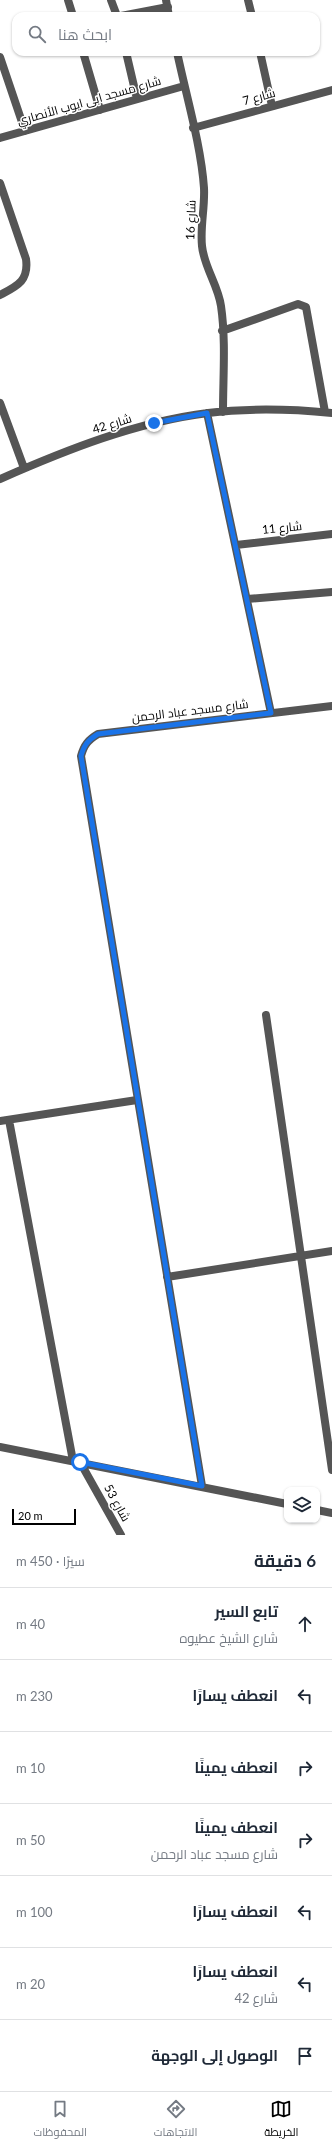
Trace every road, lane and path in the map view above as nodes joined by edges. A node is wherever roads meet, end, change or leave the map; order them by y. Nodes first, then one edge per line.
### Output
1 (68, 0) edge
2 (112, 0) edge
3 (248, 0) edge
4 (167, 3) edge
5 (71, 12) edge
6 (116, 12) edge
7 (135, 12) edge
8 (251, 12) edge
9 (84, 56) edge
10 (127, 56) edge
11 (178, 56) edge
12 (261, 56) edge
13 (0, 57) edge
14 (4, 83) edge
15 (184, 86) junction
16 (332, 90) edge
17 (137, 99) junction
18 (272, 106) junction
19 (100, 110) junction
20 (193, 128) junction
21 (25, 131) junction
22 (0, 138) edge
23 (0, 183) edge
24 (0, 295) edge
25 (222, 331) junction
26 (0, 403) edge
27 (223, 412) junction
28 (328, 412) edge
29 (207, 413) junction
30 (24, 468) junction
31 (0, 479) edge
32 (332, 534) edge
33 (236, 545) junction
34 (332, 592) edge
35 (247, 599) junction
36 (332, 706) edge
37 (271, 713) junction
38 (266, 1015) dead end
39 (137, 1100) junction
40 (9, 1120) junction
41 (0, 1121) edge
42 (332, 1251) edge
43 (301, 1255) junction
44 (167, 1277) junction
45 (0, 1447) edge
46 (77, 1461) junction
47 (332, 1470) edge
48 (202, 1486) junction
49 (284, 1503) edge
50 (320, 1511) edge
51 (332, 1513) edge
52 (121, 1535) edge

1 - 5 street
2 - 6 street
3 - 8 street
4 - 7 street
9 - 19 street
10 - 17 street
11 - 15 street, شارع 16
12 - 18 street
13 - 14 street
14 - 21 street
15 - 17 street, شارع مسجد ابى ايوب الأنصاري
15 - 20 street, شارع 16
16 - 18 street, شارع 7
17 - 19 street, شارع مسجد ابى ايوب الأنصاري
18 - 20 street, شارع 7
19 - 21 street, شارع مسجد ابى ايوب الأنصاري
20 - 25 street, شارع 16
21 - 22 street, شارع مسجد ابى ايوب الأنصاري
23 - 24 street
25 - 27 street, شارع 16
25 - 28 street
26 - 30 street
27 - 28 street, شارع 42
27 - 29 street, شارع 42
29 - 30 street, شارع 42
29 - 33 street
30 - 31 street, شارع 42
32 - 33 street, شارع 11
33 - 35 street
34 - 35 street
35 - 37 street
36 - 37 street, شارع مسجد عباد الرحمن
37 - 39 street, شارع مسجد عباد الرحمن
38 - 43 street
39 - 40 street
39 - 44 street
40 - 41 street
40 - 46 street, شارع 53
42 - 43 street
43 - 44 street
43 - 47 street
44 - 48 street
45 - 46 street
46 - 48 street
46 - 52 street, شارع 53
48 - 49 street
50 - 51 street

